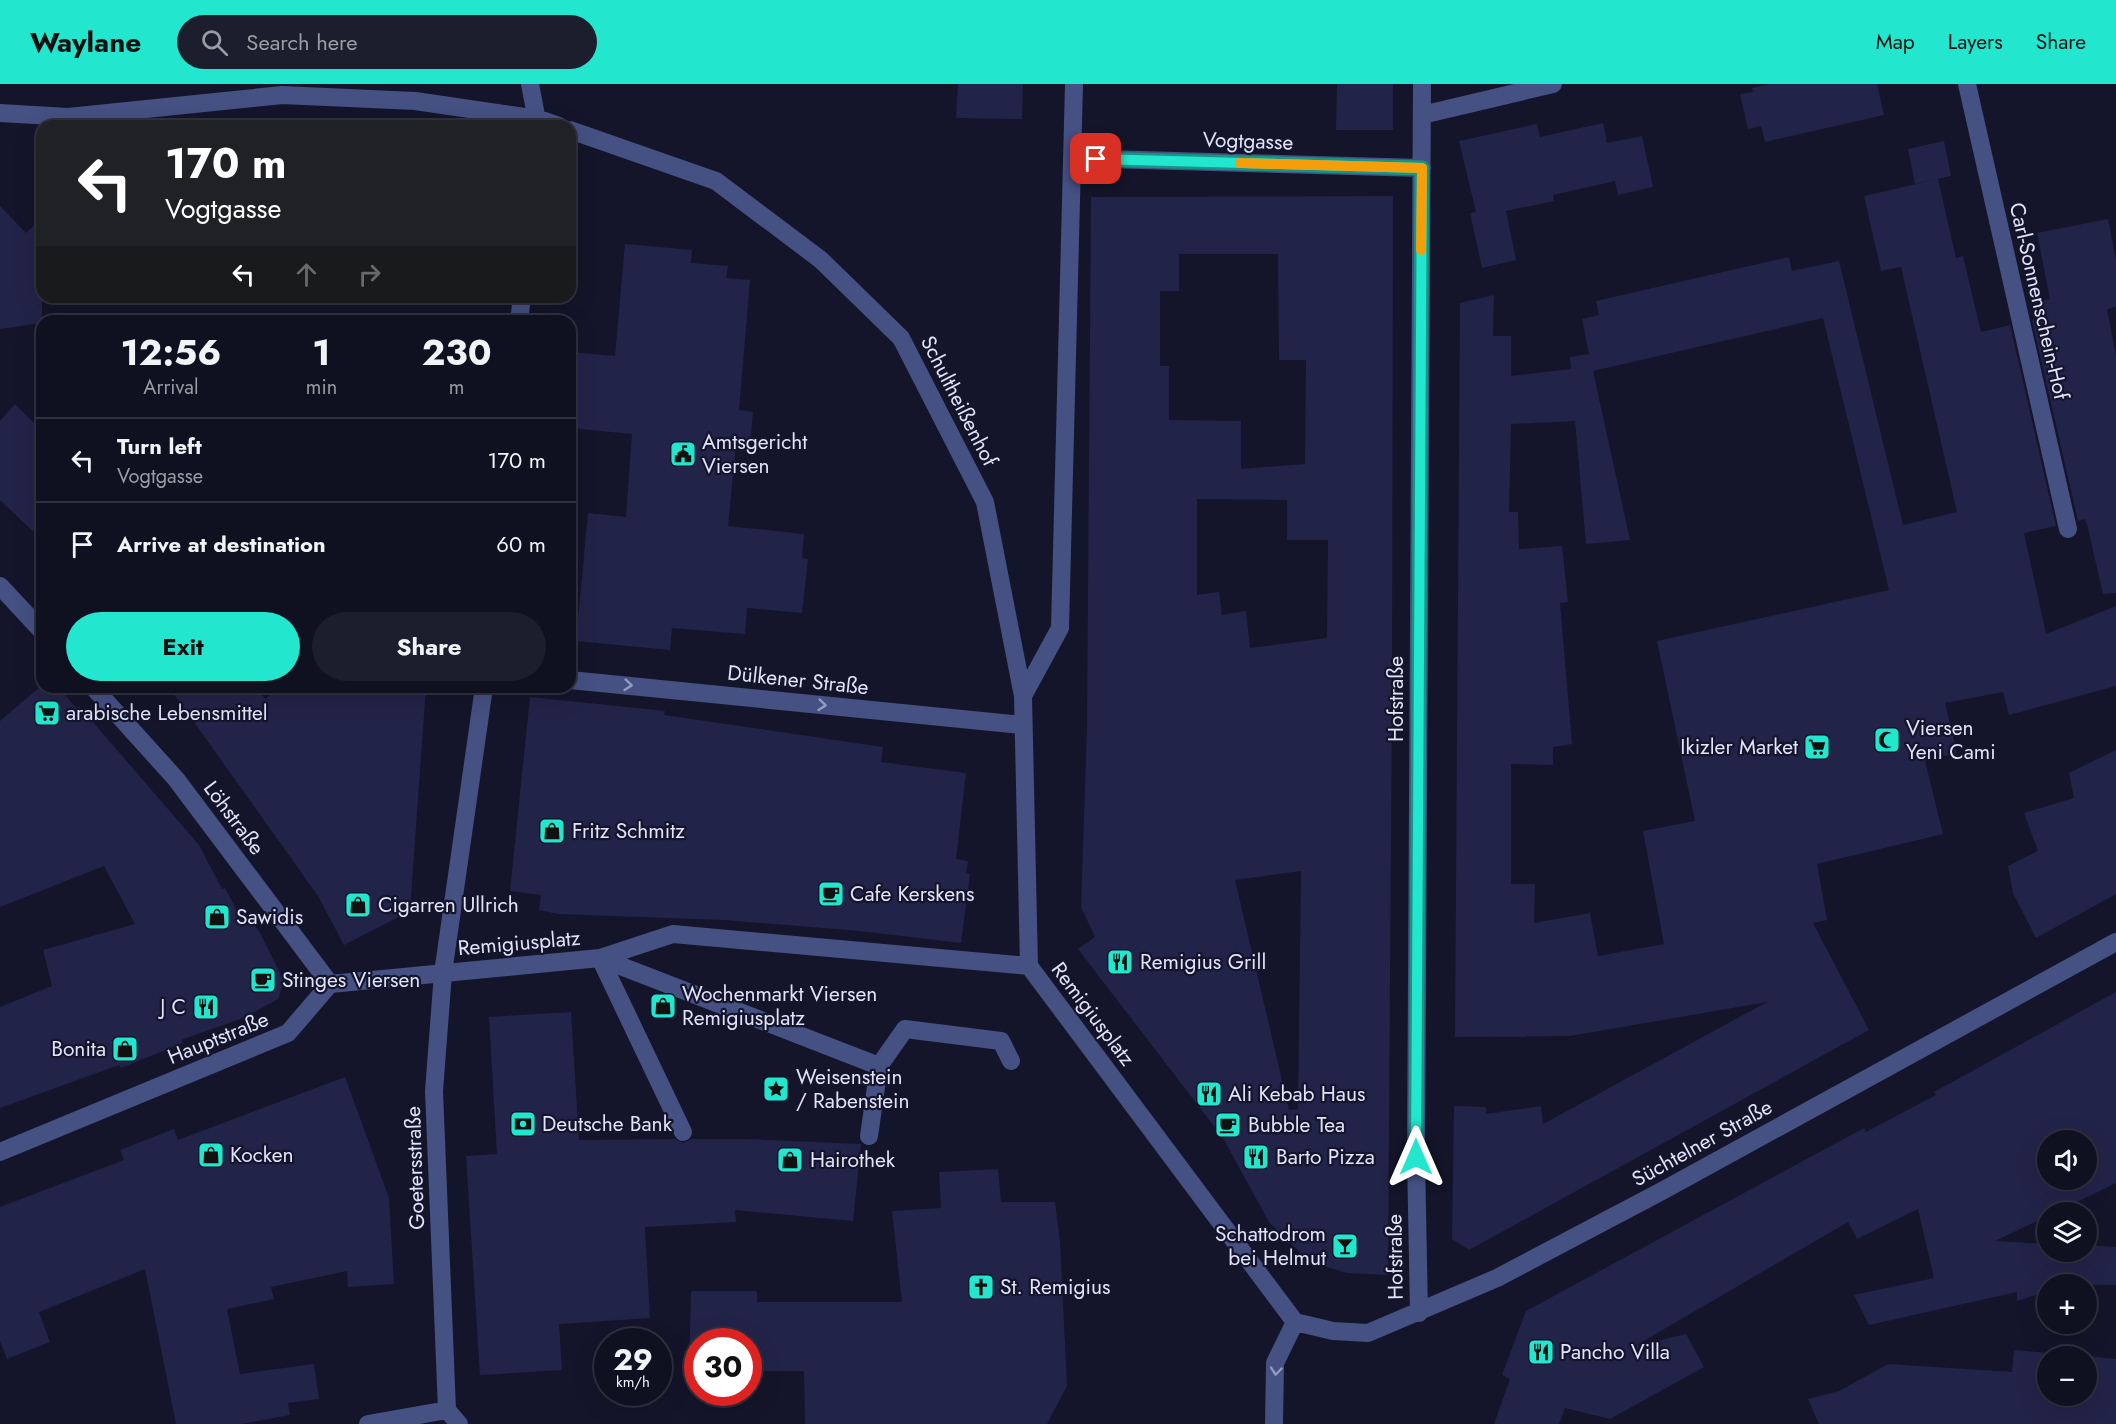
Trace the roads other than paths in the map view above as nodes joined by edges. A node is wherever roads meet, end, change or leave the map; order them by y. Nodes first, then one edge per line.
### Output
1 (530, 84) edge
2 (1074, 84) edge
3 (1422, 84) edge
4 (1553, 84) edge
5 (1966, 84) edge
6 (0, 113) edge
7 (1422, 115) junction
8 (526, 120) edge
9 (538, 120) edge
10 (576, 132) edge
11 (1072, 158) junction
12 (1422, 168) junction
13 (2068, 529) dead end
14 (0, 586) edge
15 (36, 625) edge
16 (576, 681) edge
17 (98, 693) edge
18 (482, 693) edge
19 (1023, 696) junction
20 (1022, 725) junction
21 (2116, 942) edge
22 (600, 958) junction
23 (1029, 966) junction
24 (443, 973) junction
25 (330, 984) junction
26 (1011, 1061) dead end
27 (879, 1066) junction
28 (683, 1132) dead end
29 (869, 1136) dead end
30 (0, 1152) edge
31 (1419, 1313) junction
32 (1295, 1322) junction
33 (453, 1417) edge
34 (368, 1424) edge
35 (1274, 1424) edge

1 - 9 street
2 - 11 street, Schultheißenhof
3 - 7 street, Hofstraße
4 - 7 street
5 - 13 street, Carl-Sonnenschein-Hof
6 - 8 street
7 - 12 street, Hofstraße
10 - 19 street, Schultheißenhof
11 - 12 street, Vogtgasse
11 - 19 street, Schultheißenhof
12 - 31 street, Hofstraße
14 - 15 street
16 -> 20 street, Dülkener Straße
17 - 25 street, Löhstraße
18 - 24 street, Goetersstraße
19 - 20 street, Schultheißenhof
20 - 23 street, Schultheißenhof
21 - 31 street, Süchtelner Straße
22 - 23 street, Remigiusplatz
22 - 24 street, Remigiusplatz
22 - 27 street, Remigiusplatz
22 - 28 street, Remigiusplatz
23 - 32 street, Remigiusplatz
24 - 25 street
24 - 33 street, Goetersstraße
25 - 30 street, Hauptstraße
26 - 27 street
27 - 29 street
31 - 32 street, Süchtelner Straße
32 -> 35 street
33 - 34 street

